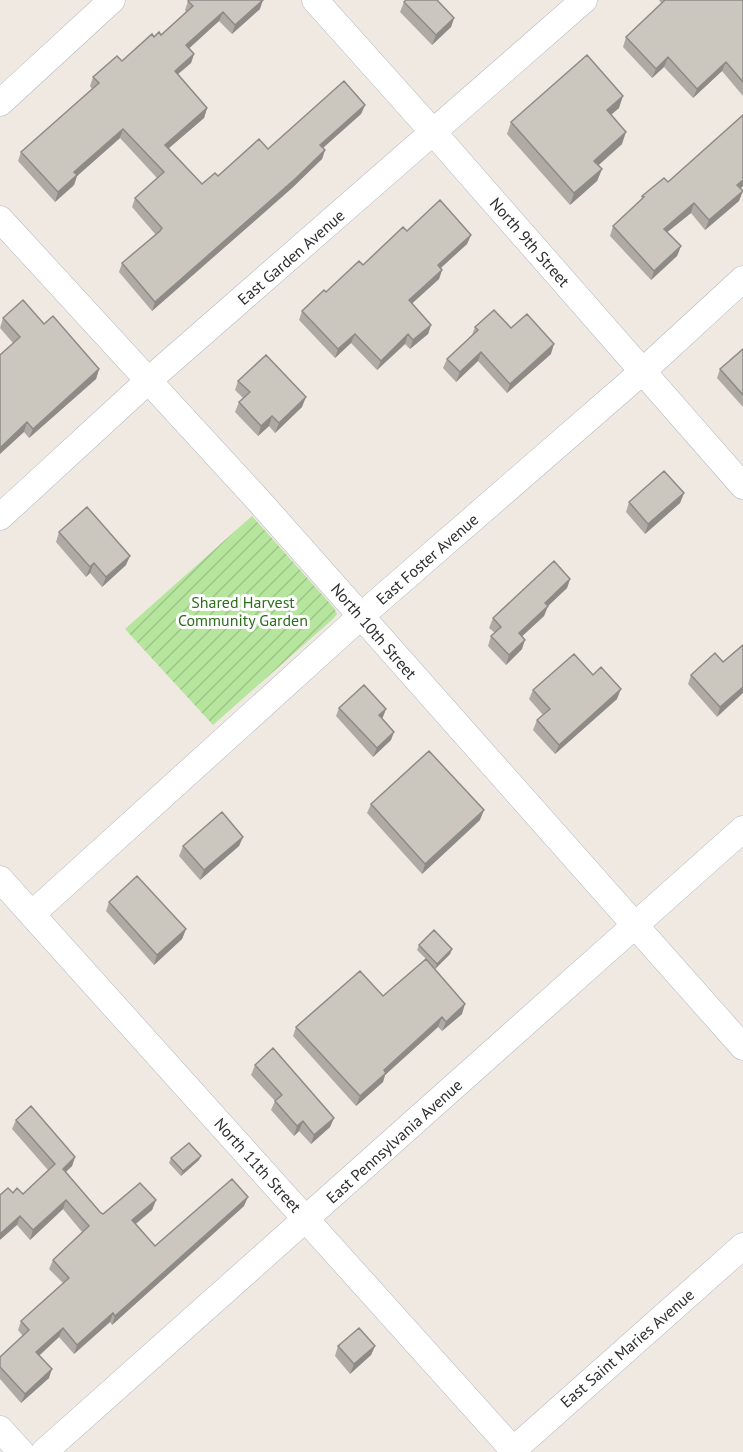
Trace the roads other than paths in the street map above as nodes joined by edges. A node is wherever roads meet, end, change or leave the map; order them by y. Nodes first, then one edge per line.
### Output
1 (112, 0) edge
2 (315, 0) edge
3 (584, 0) edge
4 (0, 103) edge
5 (433, 132) junction
6 (0, 219) edge
7 (743, 279) edge
8 (643, 371) junction
9 (149, 380) junction
10 (743, 486) edge
11 (0, 517) edge
12 (361, 616) junction
13 (743, 829) edge
14 (0, 879) edge
15 (32, 914) junction
16 (634, 926) junction
17 (743, 1047) edge
18 (306, 1218) junction
19 (743, 1246) edge
20 (0, 1429) edge
21 (513, 1451) edge
22 (21, 1452) edge
23 (44, 1452) edge

1 - 4 street
2 - 5 street, North 9th Street
3 - 5 street, East Garden Avenue
5 - 8 street, North 9th Street
5 - 9 street, East Garden Avenue
6 - 9 street, North 10th Street
7 - 8 street, East Foster Avenue
8 - 10 street, North 9th Street
8 - 12 street, East Foster Avenue
9 - 11 street, East Garden Avenue
9 - 12 street, North 10th Street
12 - 15 street, East Foster Avenue
12 - 16 street, North 10th Street
13 - 16 street, East Pennsylvania Avenue
14 - 15 street, North 11th Street
15 - 18 street, North 11th Street
16 - 17 street, North 10th Street
16 - 18 street, East Pennsylvania Avenue
18 - 21 street, North 11th Street
18 - 23 street, East Pennsylvania Avenue
19 - 21 street, East Saint Maries Avenue
20 - 22 street

